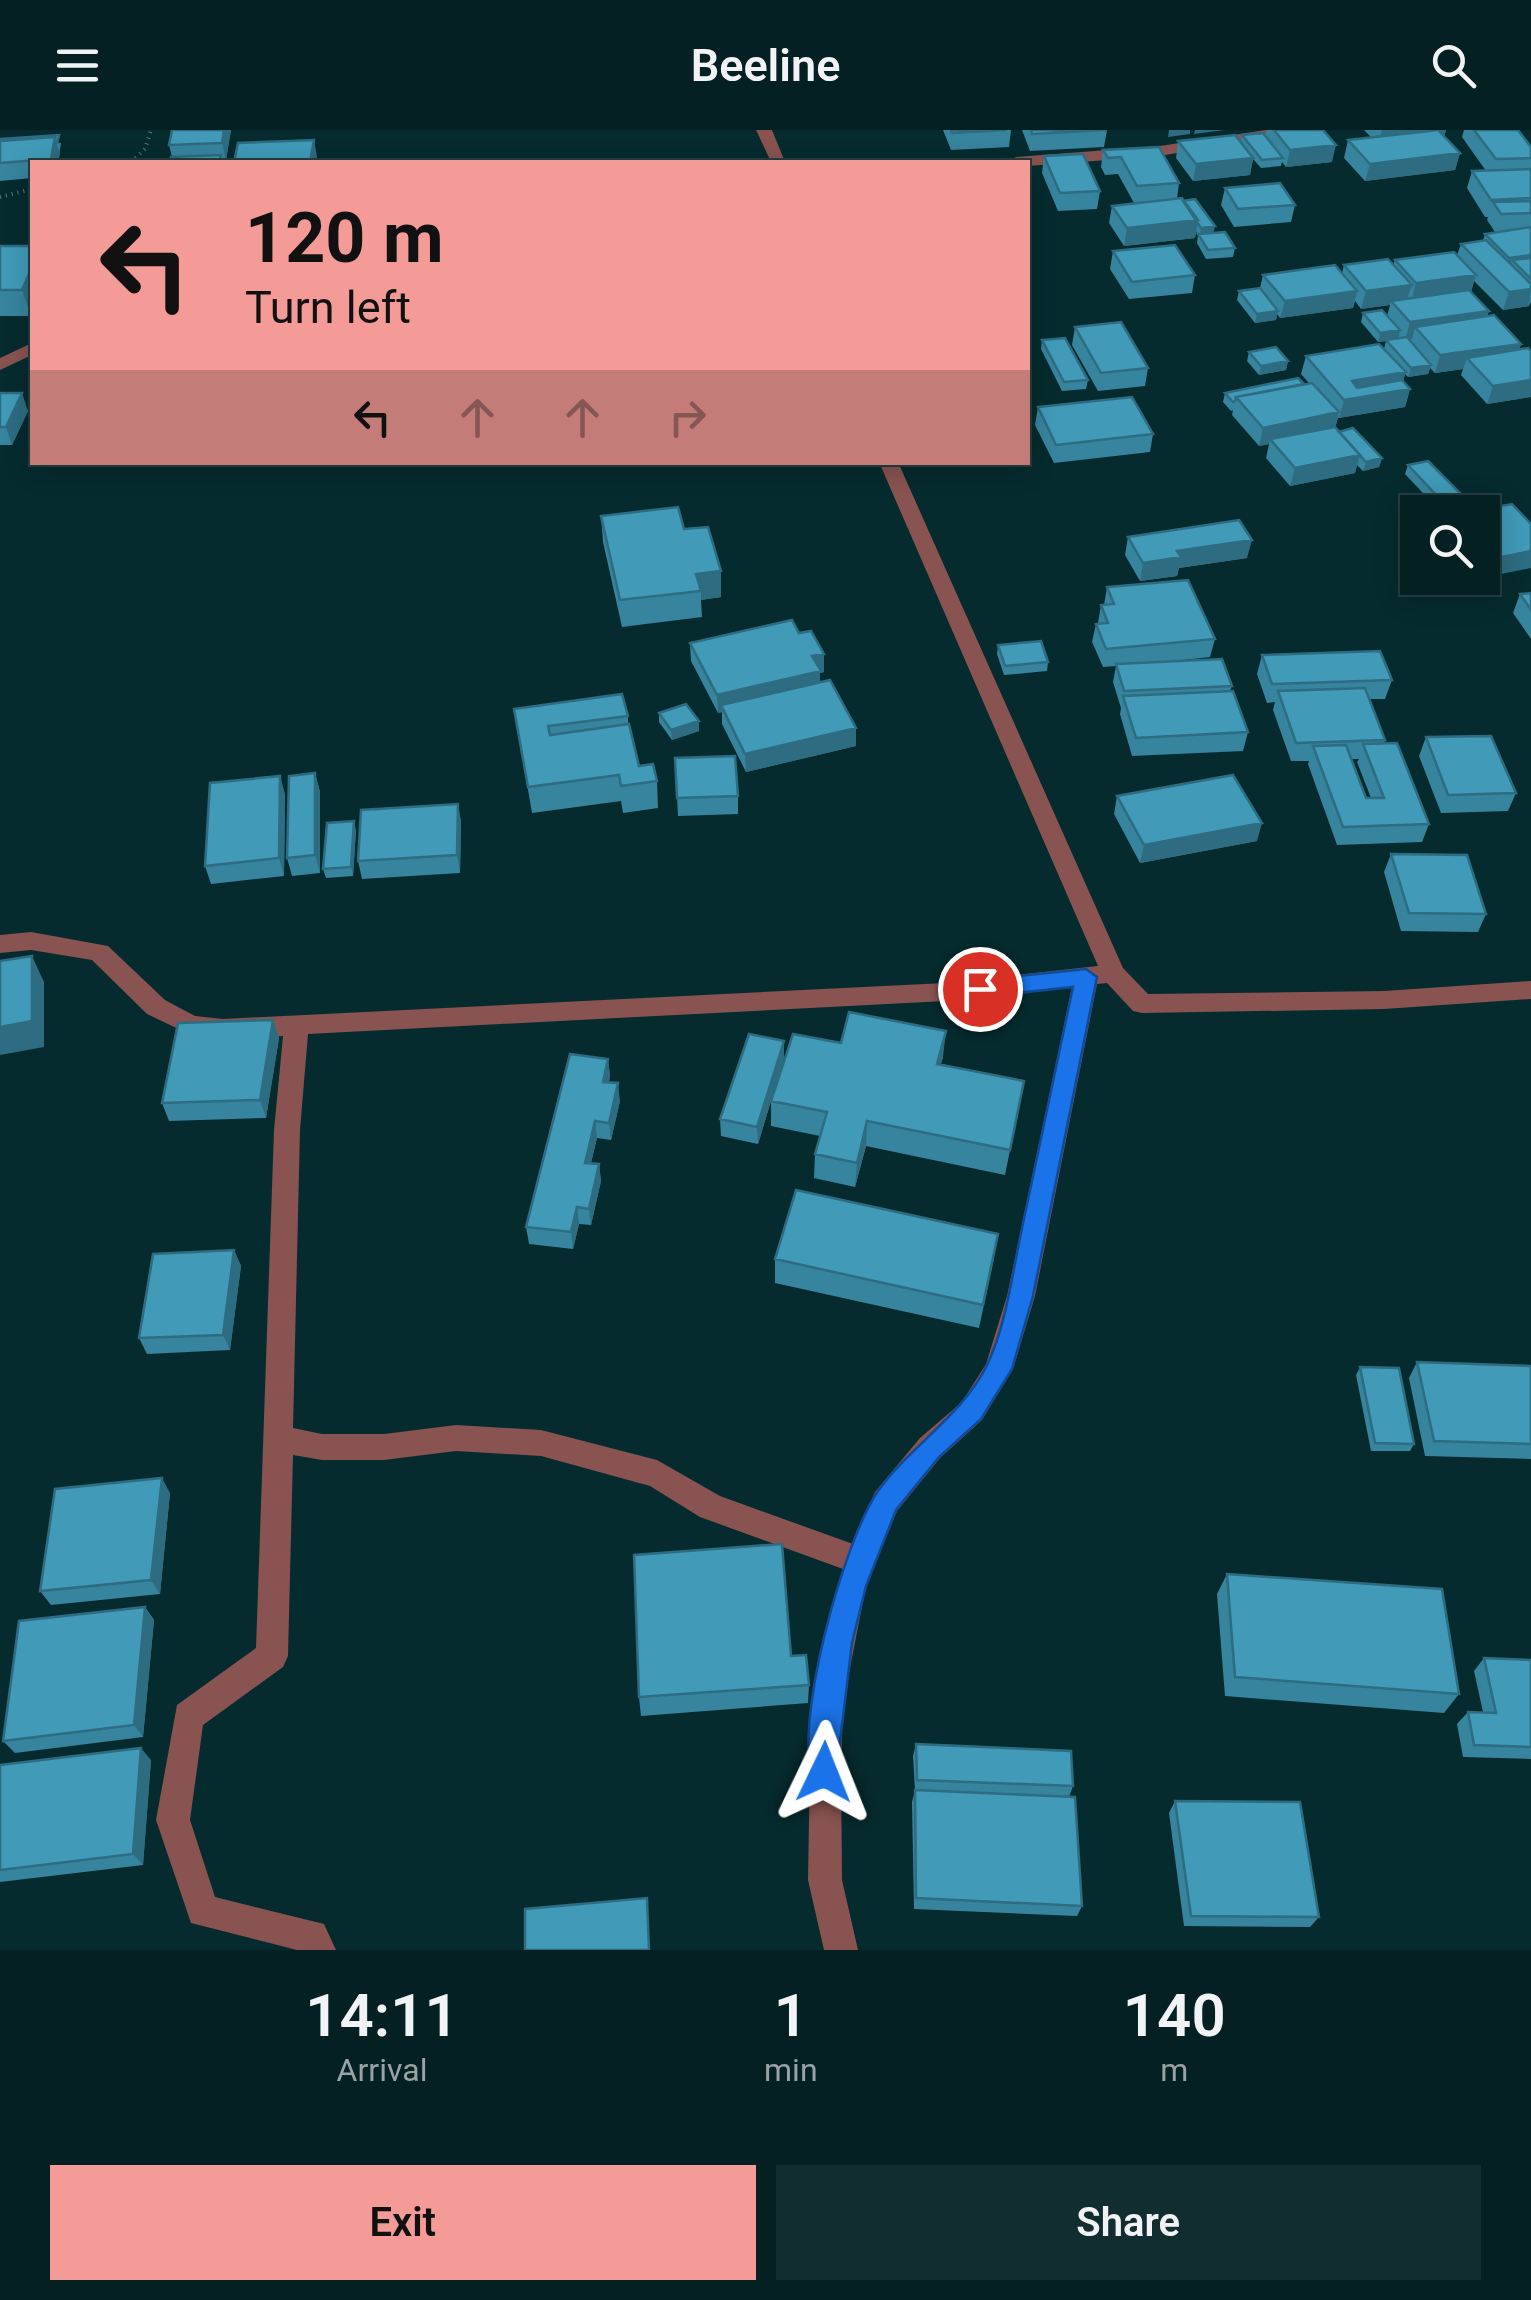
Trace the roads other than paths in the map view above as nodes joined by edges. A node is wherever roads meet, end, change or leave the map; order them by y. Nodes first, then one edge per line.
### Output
1 (764, 130) edge
2 (1296, 130) edge
3 (777, 160) edge
4 (1030, 161) edge
5 (30, 349) edge
6 (0, 365) edge
7 (889, 465) edge
8 (0, 944) edge
9 (1100, 975) junction
10 (1531, 990) edge
11 (296, 1026) junction
12 (282, 1439) junction
13 (863, 1562) junction
14 (319, 1950) edge
15 (841, 1950) edge

1 - 3 street
2 - 4 street
5 - 6 street
7 - 9 street
8 - 11 street
9 - 10 street
9 - 11 street
9 - 13 street
11 - 12 street
12 - 13 street
12 - 14 street
13 - 15 street

